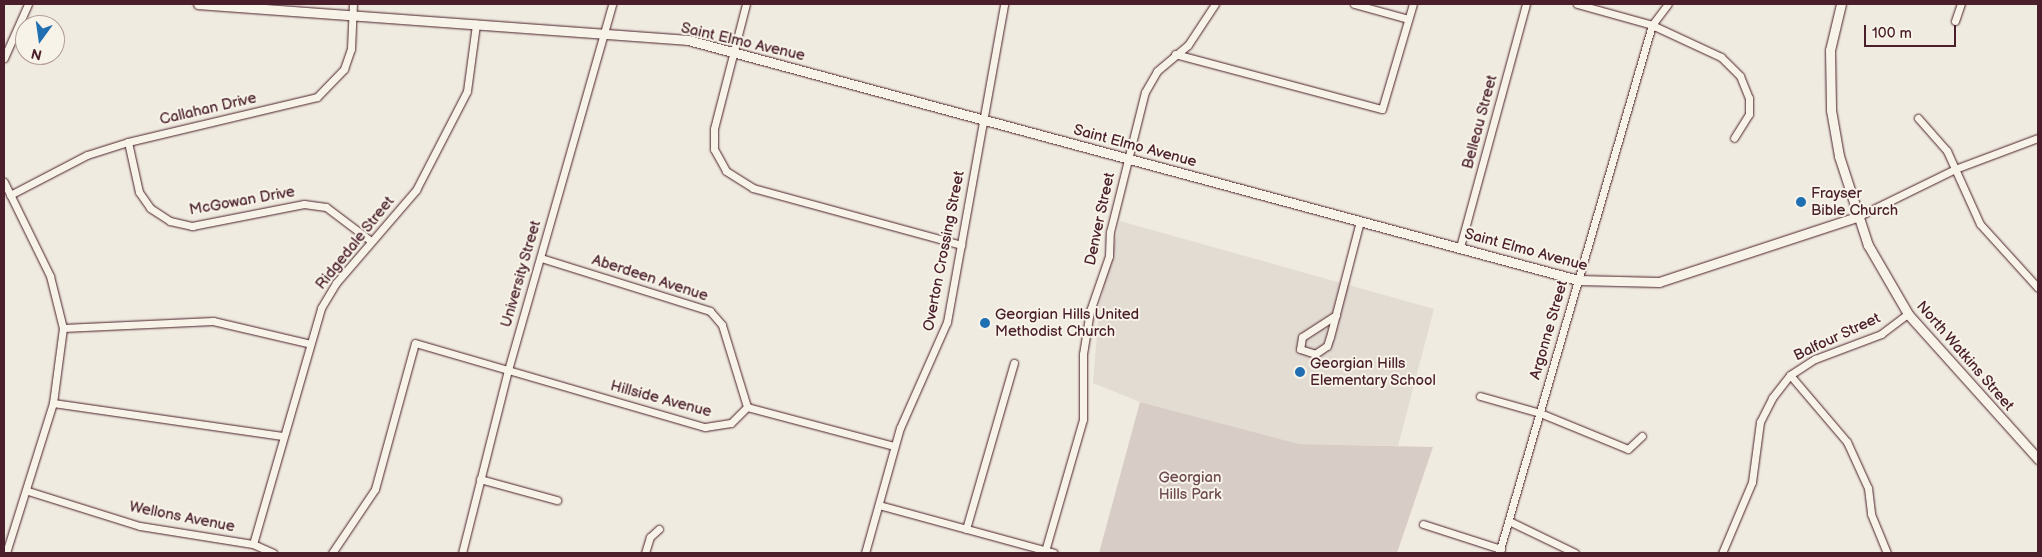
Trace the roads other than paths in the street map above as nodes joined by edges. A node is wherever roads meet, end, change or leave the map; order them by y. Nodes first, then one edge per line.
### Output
1 (28, 4) edge
2 (198, 4) edge
3 (612, 4) edge
4 (746, 4) edge
5 (1004, 4) edge
6 (1215, 4) edge
7 (1354, 4) edge
8 (1413, 4) edge
9 (1526, 4) edge
10 (1578, 4) edge
11 (1668, 4) edge
12 (1841, 4) edge
13 (1961, 4) edge
14 (352, 8) edge
15 (1408, 19) junction
16 (1955, 21) dead end
17 (476, 24) junction
18 (1652, 25) junction
19 (603, 31) junction
20 (733, 50) junction
21 (1175, 54) junction
22 (4, 58) edge
23 (1918, 118) dead end
24 (983, 119) junction
25 (1734, 138) dead end
26 (2038, 138) edge
27 (128, 142) junction
28 (1127, 158) junction
29 (1956, 169) junction
30 (4, 182) edge
31 (10, 195) junction
32 (1857, 217) junction
33 (1360, 222) junction
34 (371, 241) junction
35 (961, 245) junction
36 (1460, 247) junction
37 (541, 258) junction
38 (1578, 280) junction
39 (2038, 288) edge
40 (1908, 314) junction
41 (1336, 315) junction
42 (63, 328) junction
43 (308, 343) junction
44 (1014, 363) dead end
45 (508, 370) junction
46 (1790, 375) junction
47 (1480, 396) dead end
48 (53, 403) junction
49 (747, 406) junction
50 (1540, 413) junction
51 (281, 436) junction
52 (1642, 436) dead end
53 (894, 446) junction
54 (2038, 460) edge
55 (480, 479) junction
56 (28, 491) junction
57 (557, 500) dead end
58 (879, 505) junction
59 (1511, 522) junction
60 (1423, 524) dead end
61 (659, 529) dead end
62 (966, 529) junction
63 (253, 544) junction
64 (1045, 551) junction
65 (1500, 551) edge
66 (6, 553) edge
67 (273, 553) edge
68 (332, 553) edge
69 (462, 553) edge
70 (645, 553) edge
71 (865, 553) edge
72 (1054, 553) edge
73 (1575, 553) edge
74 (1722, 553) edge
75 (1888, 553) edge

1 - 22 street
2 - 14 main road, Saint Elmo Avenue
3 - 19 street, University Street
4 - 20 street
5 - 24 street, Overton Crossing Street
6 - 21 street, Denver Street
7 - 15 street
8 - 15 street
9 - 36 street, Belleau Street
10 - 18 street
11 - 18 street, Argonne Street
12 - 32 main road, North Watkins Street
13 - 16 street
14 - 17 main road, Saint Elmo Avenue
14 - 27 street, Callahan Drive
15 - 21 street
17 - 19 main road, Saint Elmo Avenue
17 - 34 street, Ridgedale Street
18 - 25 street
18 - 38 street, Argonne Street
19 - 20 main road, Saint Elmo Avenue
19 - 37 street, University Street
20 - 24 main road, Saint Elmo Avenue
20 - 35 street
21 - 28 street, Denver Street
23 - 29 street
24 - 28 main road, Saint Elmo Avenue
24 - 35 street, Overton Crossing Street
26 - 29 street, Saint Elmo Avenue
27 - 31 street, Callahan Drive
27 - 34 street, McGowan Drive
28 - 33 main road, Saint Elmo Avenue
28 - 64 street, Denver Street
29 - 32 street, Saint Elmo Avenue
29 - 39 street
30 - 31 street
31 - 42 street
32 - 38 main road, Saint Elmo Avenue
32 - 40 main road, North Watkins Street
33 - 36 main road, Saint Elmo Avenue
33 - 41 street
34 - 43 street, Ridgedale Street
35 - 53 street, Overton Crossing Street
36 - 38 main road, Saint Elmo Avenue
37 - 45 street, University Street
37 - 49 street, Aberdeen Avenue
38 - 50 street, Argonne Street
40 - 46 street, Balfour Street
40 - 54 main road, North Watkins Street
41 - 41 street
42 - 43 street
42 - 48 street
43 - 51 street, Ridgedale Street
44 - 62 street
45 - 49 street, Hillside Avenue
45 - 55 street, University Street
45 - 68 street, Hillside Avenue
46 - 74 street, Balfour Street
46 - 75 street
47 - 50 street
48 - 51 street
48 - 56 street
49 - 53 street
50 - 52 street
50 - 59 street, Argonne Street
51 - 63 street, Ridgedale Street
53 - 58 street, Overton Crossing Street
55 - 57 street
55 - 69 street, University Street
56 - 63 street, Wellons Avenue
56 - 66 street
58 - 62 street
58 - 71 street, Overton Crossing Street
59 - 65 street, Argonne Street
59 - 73 street
60 - 65 street
61 - 70 street
62 - 64 street
63 - 67 street, Wellons Avenue
64 - 72 street

